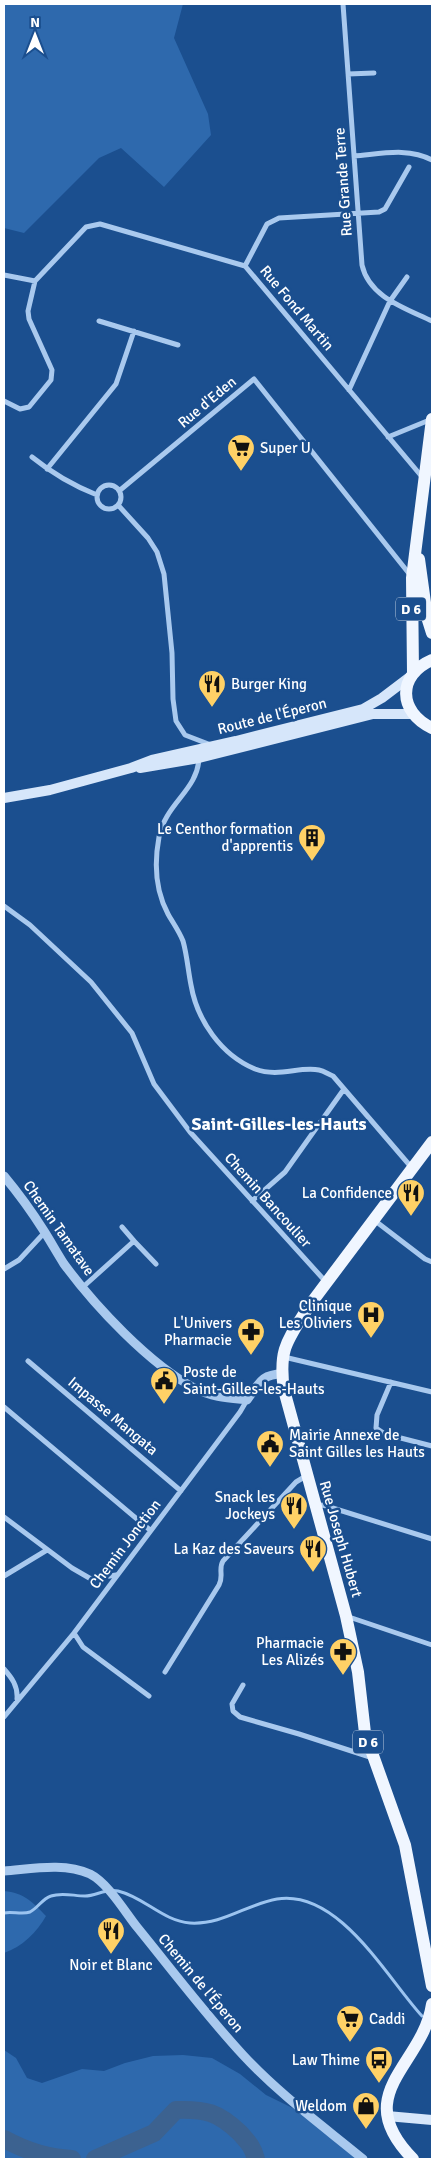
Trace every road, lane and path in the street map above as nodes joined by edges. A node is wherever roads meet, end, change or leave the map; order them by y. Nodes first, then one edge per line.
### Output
1 (343, 4) edge
2 (348, 74) junction
3 (374, 74) dead end
4 (354, 156) junction
5 (432, 160) edge
6 (409, 167) dead end
7 (358, 213) junction
8 (245, 266) junction
9 (4, 275) edge
10 (407, 277) dead end
11 (35, 281) junction
12 (390, 301) junction
13 (100, 321) dead end
14 (432, 321) edge
15 (134, 331) junction
16 (178, 344) dead end
17 (350, 390) junction
18 (4, 402) edge
19 (432, 419) edge
20 (388, 437) junction
21 (32, 457) dead end
22 (47, 469) junction
23 (425, 480) junction
24 (119, 491) junction
25 (97, 495) junction
26 (118, 505) junction
27 (418, 545) junction
28 (412, 578) junction
29 (432, 633) edge
30 (432, 660) edge
31 (412, 674) junction
32 (413, 714) junction
33 (432, 728) edge
34 (236, 741) junction
35 (214, 746) junction
36 (199, 758) junction
37 (131, 768) junction
38 (4, 798) edge
39 (4, 906) edge
40 (344, 1089) junction
41 (432, 1142) edge
42 (412, 1168) junction
43 (4, 1176) edge
44 (252, 1201) junction
45 (374, 1219) junction
46 (122, 1228) dead end
47 (45, 1232) junction
48 (134, 1241) junction
49 (432, 1262) edge
50 (156, 1264) dead end
51 (4, 1268) edge
52 (326, 1282) junction
53 (83, 1287) junction
54 (282, 1356) junction
55 (28, 1362) dead end
56 (282, 1374) junction
57 (391, 1382) junction
58 (432, 1392) edge
59 (247, 1400) junction
60 (4, 1407) edge
61 (432, 1446) edge
62 (306, 1476) junction
63 (181, 1490) junction
64 (315, 1506) junction
65 (4, 1516) edge
66 (150, 1530) junction
67 (432, 1539) edge
68 (47, 1550) junction
69 (116, 1575) junction
70 (4, 1576) edge
71 (346, 1616) junction
72 (74, 1633) junction
73 (432, 1645) edge
74 (4, 1669) edge
75 (165, 1672) dead end
76 (243, 1685) dead end
77 (149, 1696) dead end
78 (17, 1700) junction
79 (4, 1718) edge
80 (374, 1759) junction
81 (4, 1871) edge
82 (432, 1986) edge
83 (432, 2004) edge
84 (387, 2116) junction
85 (432, 2120) edge
86 (363, 2159) edge
87 (413, 2159) edge

1 - 2 street, Rue Grande Terre
2 - 3 street
2 - 4 street, Rue Grande Terre
4 - 5 street
4 - 7 street, Rue Grande Terre
6 - 7 street
7 - 8 street
7 - 12 street, Rue Grande Terre
8 - 11 street, Rue Fond Martin
8 - 17 street, Rue Fond Martin
9 - 11 street
10 - 12 street
11 - 18 street
12 - 14 street, Rue Grande Terre
12 - 17 street
13 - 15 street
15 - 16 street
15 - 22 street
17 - 20 street, Rue Fond Martin
19 - 20 street
19 - 23 main road, D 6
20 - 23 street, Rue Fond Martin
21 - 22 street
22 - 25 street
23 - 27 main road, D 6
24 - 25 street
24 - 26 street
24 - 28 street, Rue d'Eden
25 - 26 street
26 - 35 street
27 - 28 main road, D 6
27 - 29 main road, D 6
28 - 31 main road, D 6
30 - 31 main road
31 - 32 main road
31 - 34 main road, Route de l'Éperon
32 - 33 main road
32 - 36 main road, Route de l'Éperon
34 - 35 main road, Route de l'Éperon
34 - 36 main road
35 - 37 main road, Route de l'Éperon
36 - 37 main road, Route de l'Éperon
36 - 40 street
37 - 38 main road, Route de l'Éperon
39 - 44 street, Chemin Bancoulier
40 - 42 street
40 - 44 street
41 - 42 main road, Rue Joseph Hubert / D 6
42 - 45 main road, Rue Joseph Hubert / D 6
43 - 47 street, Chemin Tamatave
44 - 52 street, Chemin Bancoulier
45 - 49 street
45 - 52 main road, Rue Joseph Hubert / D 6
46 - 48 street
47 - 51 street
47 - 53 street, Chemin Tamatave
48 - 50 street
48 - 53 street
52 - 54 main road, Rue Joseph Hubert / D 6
53 - 59 street, Chemin Tamatave
54 - 56 main road, Rue Joseph Hubert / D 6
54 - 57 street
55 - 63 street, Impasse Mangata
56 - 59 street
56 - 62 main road, Rue Joseph Hubert / D 6
57 - 58 street
57 - 61 street
59 - 63 street, Chemin Jonction
60 - 66 street
62 - 64 main road, Rue Joseph Hubert / D 6
62 - 75 street
63 - 66 street, Chemin Jonction
64 - 67 street
64 - 71 main road, Rue Joseph Hubert / D 6
65 - 68 street
66 - 69 street, Chemin Jonction
68 - 69 street
68 - 70 street
69 - 72 street, Chemin Jonction
71 - 73 street
71 - 80 main road, Rue Joseph Hubert / D 6
72 - 77 street
72 - 78 street, Chemin Jonction
74 - 78 street
76 - 80 street
78 - 79 street, Chemin Jonction
80 - 82 main road, Rue Joseph Hubert / D 6
81 - 86 street, Chemin de l'Éperon
83 - 84 main road
84 - 85 main road
84 - 87 main road

